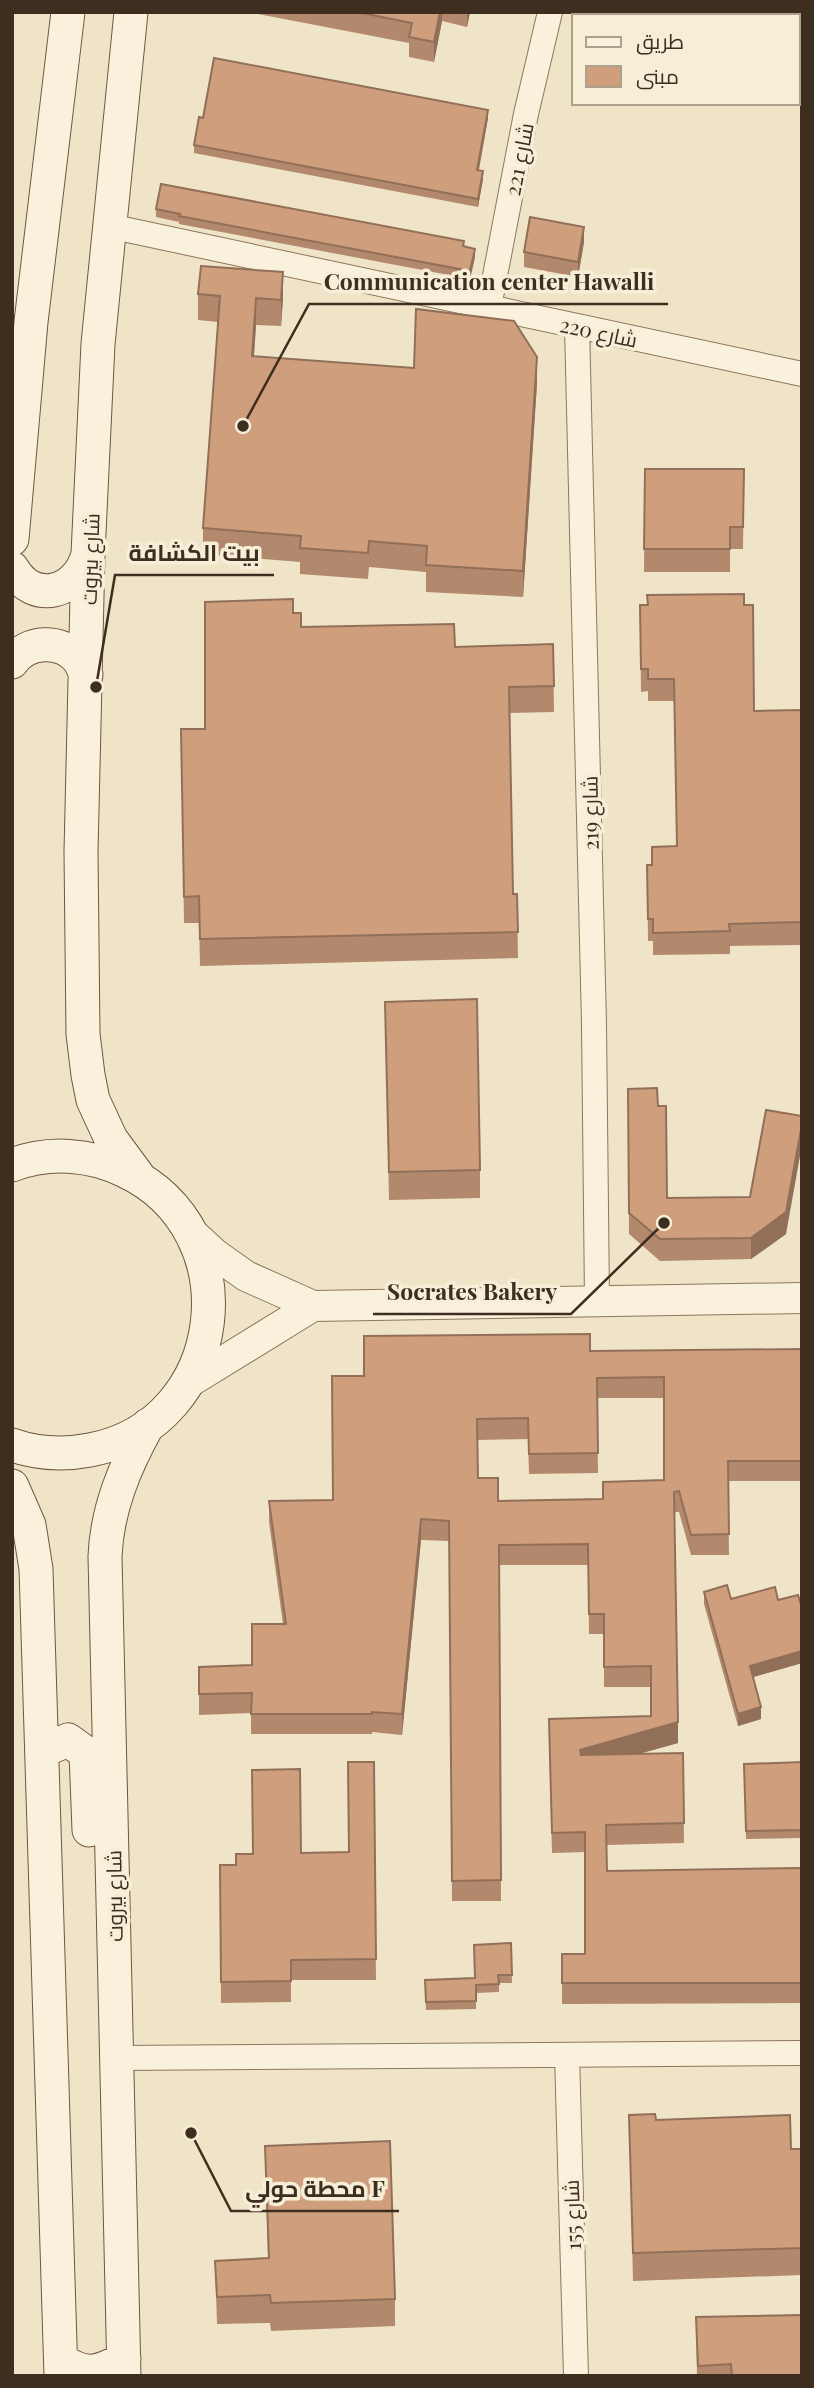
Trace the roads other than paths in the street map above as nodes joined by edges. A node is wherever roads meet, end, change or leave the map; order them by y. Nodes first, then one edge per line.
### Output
1 (68, 12) edge
2 (131, 12) edge
3 (550, 12) edge
4 (109, 226) junction
5 (489, 307) junction
6 (576, 326) junction
7 (20, 368) edge
8 (802, 374) edge
9 (12, 539) edge
10 (88, 554) junction
11 (12, 568) edge
12 (12, 662) edge
13 (86, 675) junction
14 (12, 1165) edge
15 (139, 1177) junction
16 (191, 1232) junction
17 (802, 1298) edge
18 (597, 1300) junction
19 (313, 1306) junction
20 (188, 1383) junction
21 (148, 1425) junction
22 (12, 1445) edge
23 (12, 1486) edge
24 (42, 1751) junction
25 (116, 2008) junction
26 (802, 2053) edge
27 (567, 2055) junction
28 (117, 2058) junction
29 (124, 2367) edge
30 (61, 2368) edge
31 (576, 2376) edge

1 - 7 main road
2 - 4 main road, شارع بيروت
3 - 5 street, شارع 221
4 - 5 street, شارع 220
4 - 10 main road, شارع بيروت
5 - 6 street, شارع 220
6 - 8 street, شارع 220
6 - 18 street, شارع 219
7 - 9 main road
10 - 11 main road
10 - 13 main road, شارع بيروت
12 - 13 main road
13 - 15 main road, شارع بيروت
14 - 15 main road
15 - 16 main road
16 - 19 street
16 - 20 main road
17 - 18 street
18 - 19 street
19 - 20 street
20 - 21 main road
21 - 22 main road
21 - 25 main road, شارع بيروت
23 - 24 main road
24 - 25 main road
24 - 30 main road
25 - 28 main road, شارع بيروت
26 - 27 street
27 - 28 street
27 - 31 street, شارع 155
28 - 29 main road, شارع بيروت
29 - 30 main road

